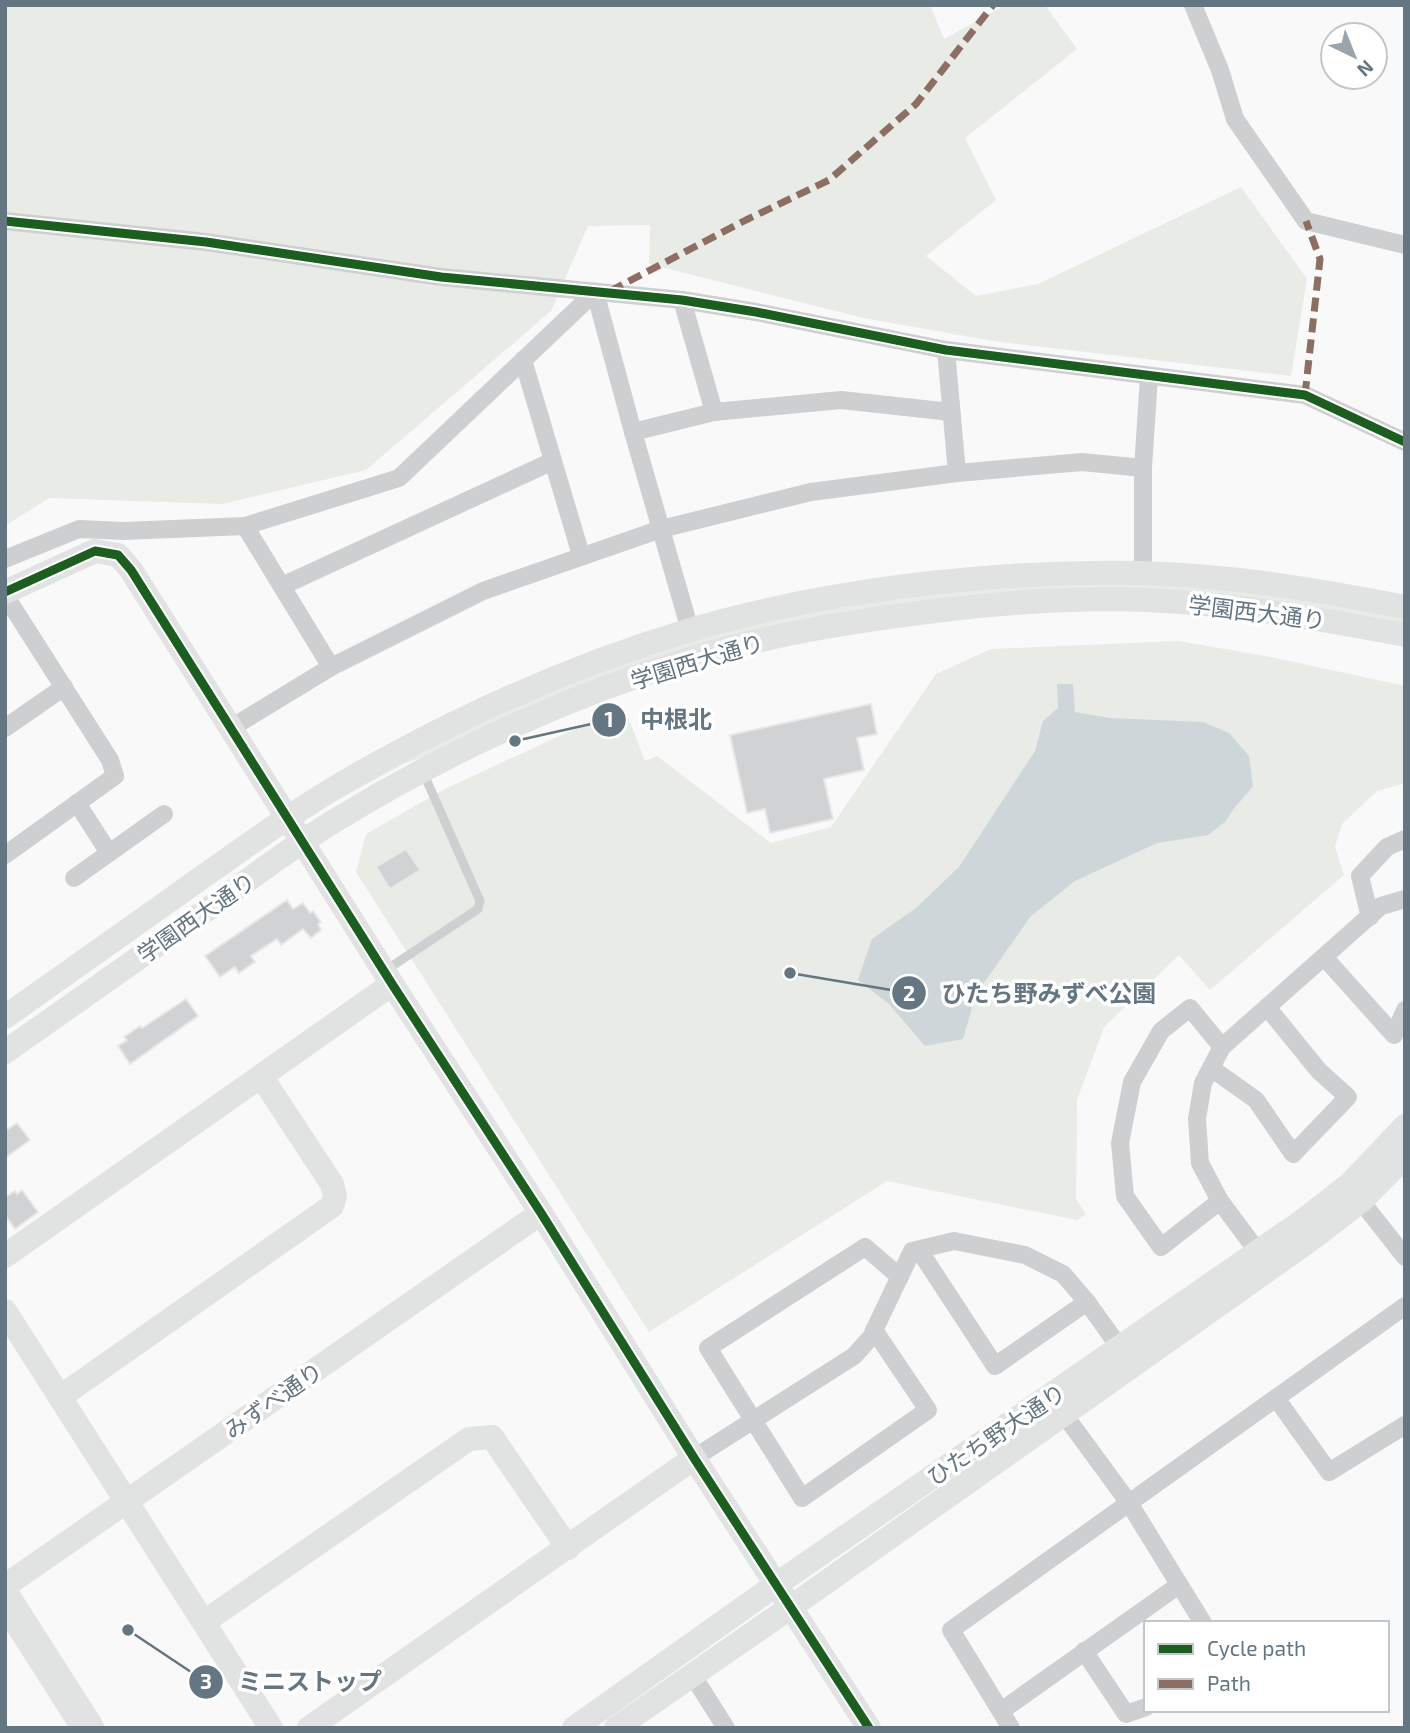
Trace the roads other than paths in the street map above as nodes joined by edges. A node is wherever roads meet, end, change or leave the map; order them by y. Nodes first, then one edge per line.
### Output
1 (1193, 5) edge
2 (5, 221) edge
3 (1405, 245) edge
4 (595, 292) junction
5 (682, 300) junction
6 (946, 350) junction
7 (523, 360) junction
8 (1149, 377) junction
9 (714, 412) junction
10 (951, 412) junction
11 (633, 432) junction
12 (1405, 442) edge
13 (553, 461) junction
14 (1143, 468) junction
15 (957, 474) junction
16 (245, 526) junction
17 (661, 529) junction
18 (581, 555) junction
19 (5, 559) edge
20 (1143, 573) junction
21 (282, 586) junction
22 (5, 593) edge
23 (1405, 607) edge
24 (690, 630) junction
25 (1405, 635) edge
26 (331, 667) junction
27 (64, 687) junction
28 (231, 728) junction
29 (5, 729) edge
30 (422, 771) junction
31 (77, 803) junction
32 (164, 814) dead end
33 (288, 819) junction
34 (1405, 839) edge
35 (303, 842) junction
36 (109, 853) junction
37 (5, 855) edge
38 (74, 878) dead end
39 (1405, 899) edge
40 (1370, 917) junction
41 (152, 947) junction
42 (1324, 957) junction
43 (89, 958) junction
44 (388, 978) junction
45 (5, 998) edge
46 (1267, 1007) junction
47 (1405, 1010) edge
48 (5, 1017) edge
49 (1222, 1047) junction
50 (5, 1052) edge
51 (5, 1068) edge
52 (1211, 1068) junction
53 (261, 1076) junction
54 (1405, 1126) edge
55 (1405, 1157) edge
56 (1220, 1201) junction
57 (1361, 1201) junction
58 (541, 1213) junction
59 (1401, 1245) edge
60 (919, 1250) junction
61 (1258, 1252) junction
62 (5, 1256) edge
63 (900, 1277) junction
64 (1087, 1302) junction
65 (1405, 1306) edge
66 (5, 1311) edge
67 (874, 1330) junction
68 (1120, 1348) junction
69 (60, 1397) junction
70 (1276, 1398) junction
71 (1063, 1413) junction
72 (753, 1420) junction
73 (1405, 1425) edge
74 (694, 1458) junction
75 (127, 1502) junction
76 (1129, 1503) junction
77 (568, 1548) junction
78 (777, 1584) junction
79 (1179, 1585) junction
80 (5, 1586) edge
81 (5, 1598) edge
82 (791, 1607) junction
83 (1202, 1621) edge
84 (204, 1622) junction
85 (1084, 1651) junction
86 (693, 1676) junction
87 (1144, 1708) edge
88 (1000, 1711) junction
89 (88, 1728) edge
90 (271, 1728) edge
91 (309, 1728) edge
92 (575, 1728) edge
93 (616, 1728) edge
94 (726, 1728) edge
95 (869, 1728) edge
96 (1011, 1728) edge

1 - 3 street
2 - 4 street
4 - 5 street
4 - 7 street
4 - 11 street
5 - 6 street
5 - 9 street
6 - 8 street
6 - 10 street
7 - 13 street
7 - 16 street
8 - 12 street
8 - 14 street
9 - 10 street
9 - 11 street
10 - 15 street
11 - 17 street
13 - 18 street
13 - 21 street
14 - 15 street
14 - 20 street
15 - 17 street
16 - 19 street
16 - 21 street
17 - 18 street
17 - 24 street
18 - 26 street
20 - 23 street, 学園西大通り
20 - 24 street, 学園西大通り
21 - 26 street
22 - 27 street
22 - 28 street
24 - 33 street, 学園西大通り
25 - 30 street, 学園西大通り
26 - 28 street
27 - 29 street
27 - 31 street
28 - 33 street
30 - 35 street, 学園西大通り
30 - 44 lane
31 - 36 street
31 - 37 street
32 - 36 street
33 - 35 street
33 - 43 street, 学園西大通り
34 - 40 street
35 - 41 street, 学園西大通り
35 - 44 street
36 - 38 street
39 - 40 street
40 - 42 street
41 - 50 street, 学園西大通り
41 - 51 street
42 - 46 street
42 - 47 street
43 - 45 street
43 - 48 street, 学園西大通り
44 - 53 street
44 - 58 street
46 - 49 street
46 - 52 street
49 - 52 street
49 - 56 street
52 - 56 street
53 - 62 street
53 - 69 street
54 - 61 street, ひたち野大通り
55 - 57 street, ひたち野大通り
56 - 61 street
57 - 59 street
57 - 71 street, ひたち野大通り
58 - 74 street
58 - 75 street, みずべ通り
60 - 63 street
60 - 64 street
60 - 64 street
61 - 68 street, ひたち野大通り
63 - 67 street
63 - 72 street
64 - 68 street
65 - 70 street
66 - 69 street
67 - 72 street
67 - 72 street
68 - 78 street, ひたち野大通り
69 - 75 street
70 - 73 street
70 - 76 street
71 - 76 street
71 - 82 street, ひたち野大通り
72 - 74 street
74 - 77 street
74 - 78 street
75 - 80 street, みずべ通り
75 - 84 street
76 - 79 street
76 - 88 street
77 - 84 street
77 - 91 street
78 - 82 street
78 - 92 street, ひたち野大通り
79 - 83 street
79 - 85 street
81 - 89 highway
82 - 86 street, ひたち野大通り
82 - 95 street
84 - 90 street
85 - 87 street
85 - 88 street
86 - 93 street, ひたち野大通り
86 - 94 street
88 - 96 street

